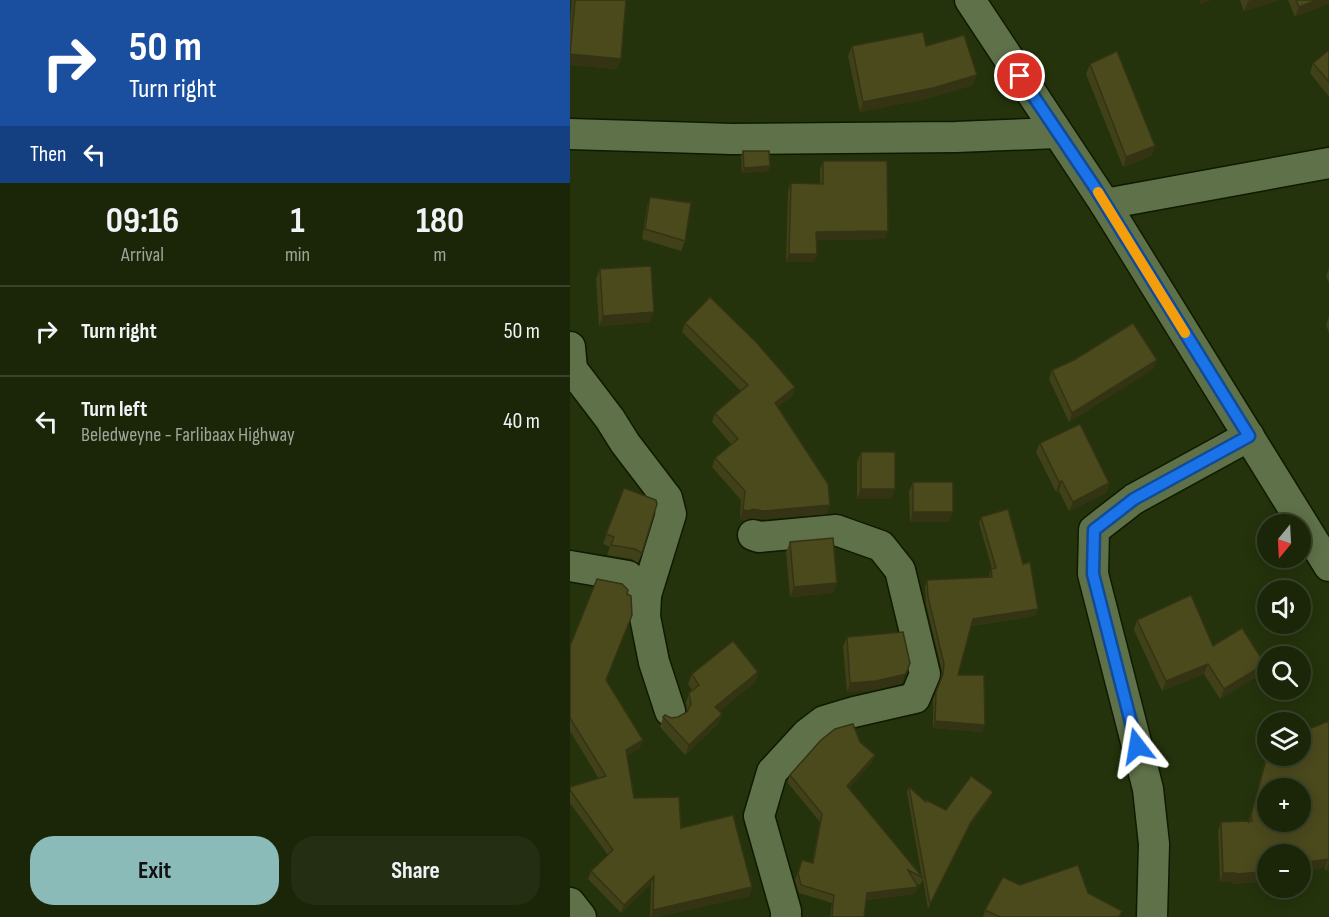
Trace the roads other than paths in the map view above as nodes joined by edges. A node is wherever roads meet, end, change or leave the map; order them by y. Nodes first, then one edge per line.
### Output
1 (970, 0) edge
2 (1057, 133) junction
3 (570, 134) edge
4 (1329, 163) edge
5 (1105, 204) junction
6 (570, 347) edge
7 (610, 419) junction
8 (1249, 436) junction
9 (652, 455) dead end
10 (753, 535) dead end
11 (570, 566) edge
12 (1329, 566) edge
13 (646, 595) junction
14 (670, 711) dead end
15 (570, 903) edge
16 (581, 917) edge
17 (786, 917) edge
18 (1152, 917) edge

1 - 2 street
2 - 3 street
2 - 5 street
4 - 5 street
5 - 8 street
6 - 7 street
7 - 9 street
7 - 13 street
8 - 12 street
8 - 18 street
10 - 17 street
11 - 13 street
13 - 14 street
15 - 16 street

